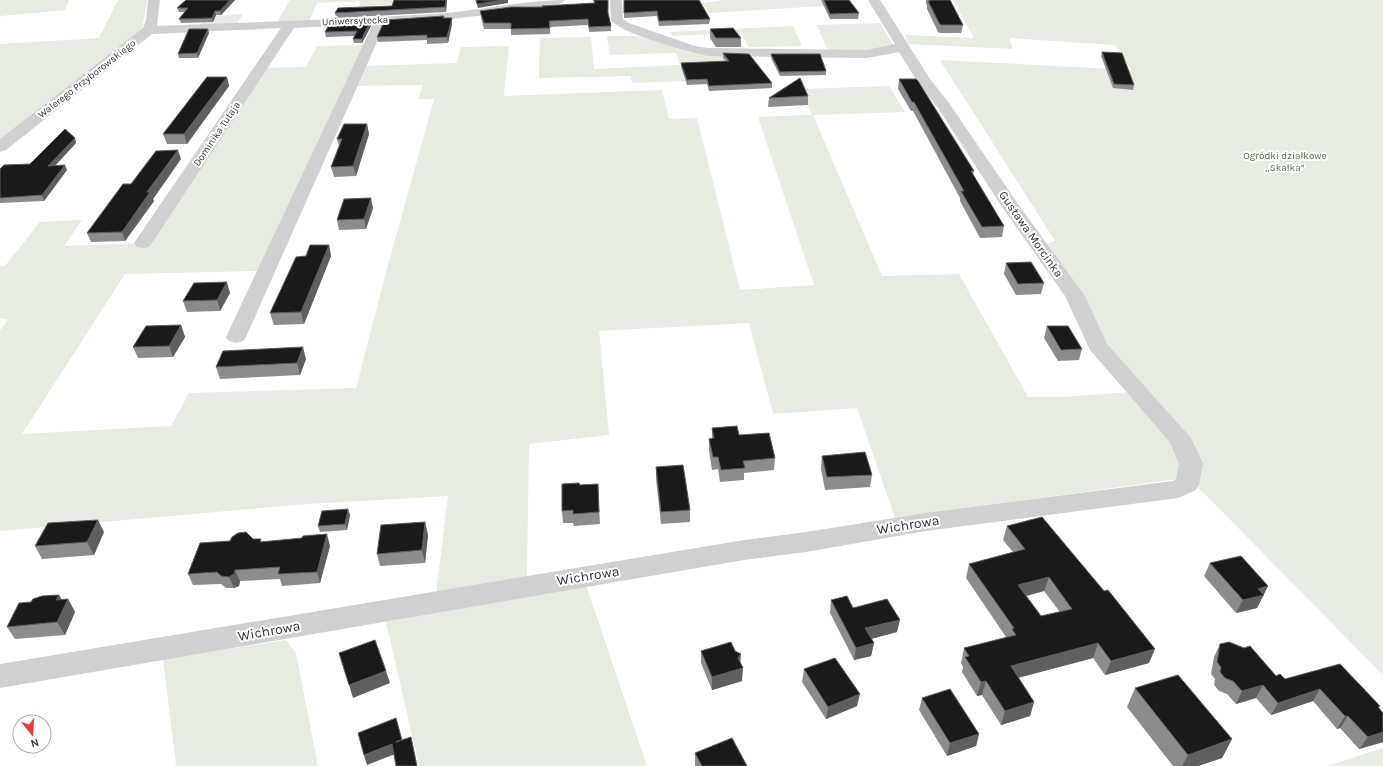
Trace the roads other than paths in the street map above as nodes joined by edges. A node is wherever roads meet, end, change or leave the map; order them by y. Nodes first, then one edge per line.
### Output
1 (154, 0) edge
2 (559, 0) edge
3 (616, 0) edge
4 (874, 0) edge
5 (381, 20) junction
6 (290, 24) junction
7 (149, 30) junction
8 (902, 46) junction
9 (0, 147) edge
10 (143, 243) dead end
11 (236, 337) dead end
12 (1178, 489) joint
13 (0, 676) edge

1 - 7 street
2 - 5 street, Uniwersytecka
3 - 8 street
4 - 8 street, Gustawa Morcinka
5 - 6 street, Uniwersytecka
5 - 11 street
6 - 7 street, Uniwersytecka
6 - 10 street, Dominika Tutaja
7 - 9 street, Walerego Przyborowskiego
8 - 12 street, Gustawa Morcinka
12 - 13 street, Wichrowa

